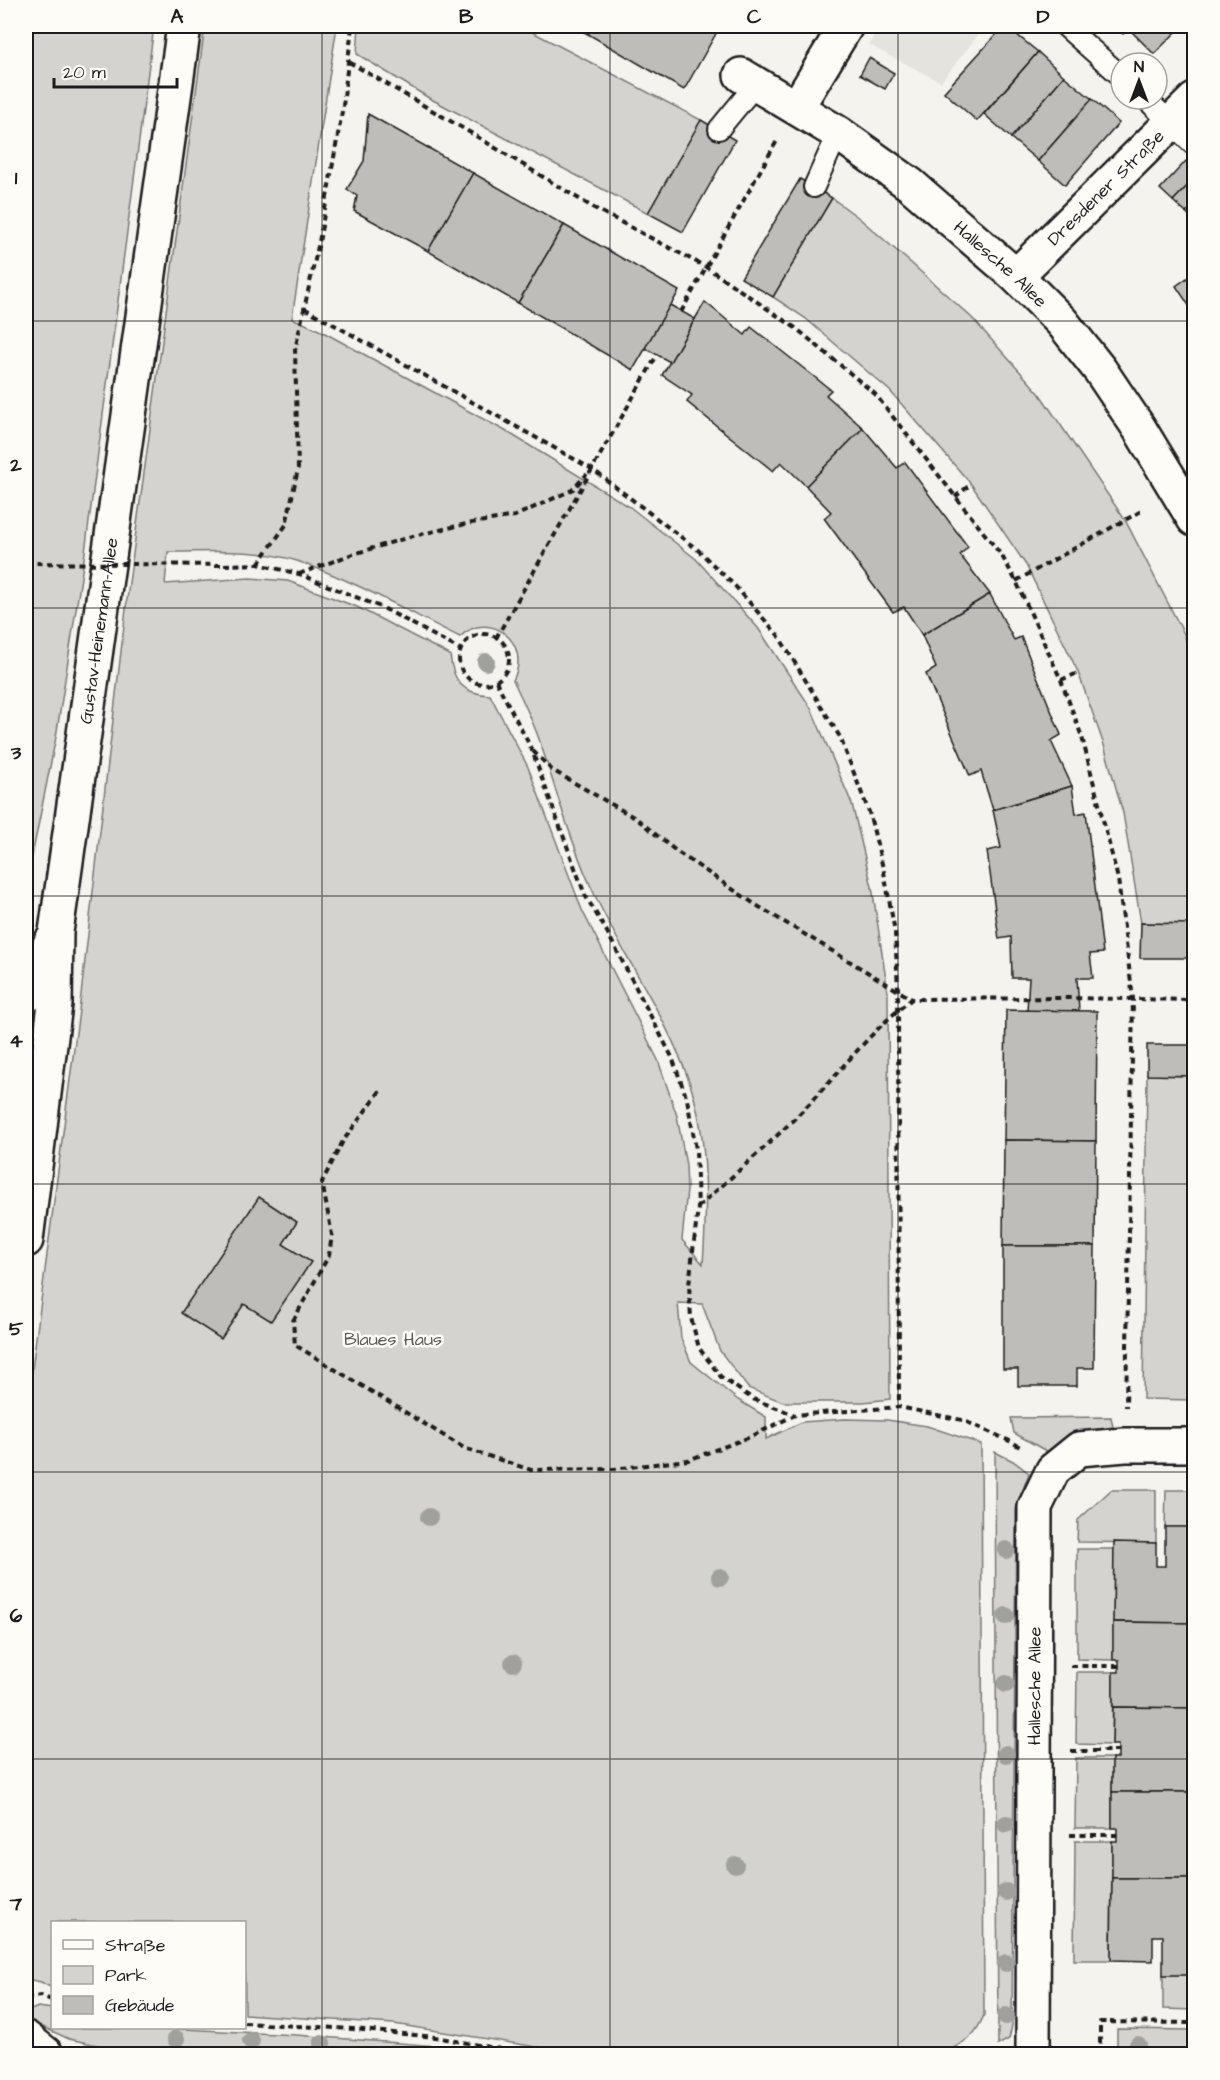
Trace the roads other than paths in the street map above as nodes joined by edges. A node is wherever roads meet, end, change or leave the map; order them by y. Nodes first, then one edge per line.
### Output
1 (184, 26) edge
2 (846, 26) edge
3 (1065, 26) edge
4 (1109, 65) edge
5 (748, 79) joint
6 (1194, 100) edge
7 (797, 108) junction
8 (1159, 111) edge
9 (1172, 123) junction
10 (719, 129) dead end
11 (838, 133) junction
12 (1194, 145) edge
13 (814, 187) dead end
14 (1016, 276) junction
15 (1186, 486) edge
16 (1194, 519) edge
17 (56, 932) junction
18 (26, 996) edge
19 (26, 1240) edge
20 (1194, 1445) edge
21 (26, 2038) edge
22 (46, 2055) edge
23 (1033, 2055) edge

1 - 17 street, Gustav-Heinemann-Allee
2 - 7 street
3 - 4 lane
5 - 7 street, Hallesche Allee
5 - 10 lane
6 - 9 street, Dresdener Straße
7 - 11 street, Hallesche Allee
8 - 9 lane
9 - 12 lane
9 - 14 street, Dresdener Straße
11 - 13 lane
11 - 14 street, Hallesche Allee
14 - 15 street, Hallesche Allee
15 - 16 street, Hallesche Allee
17 - 18 street
17 - 19 street, Gustav-Heinemann-Allee
20 - 23 street, Hallesche Allee
21 - 22 street

